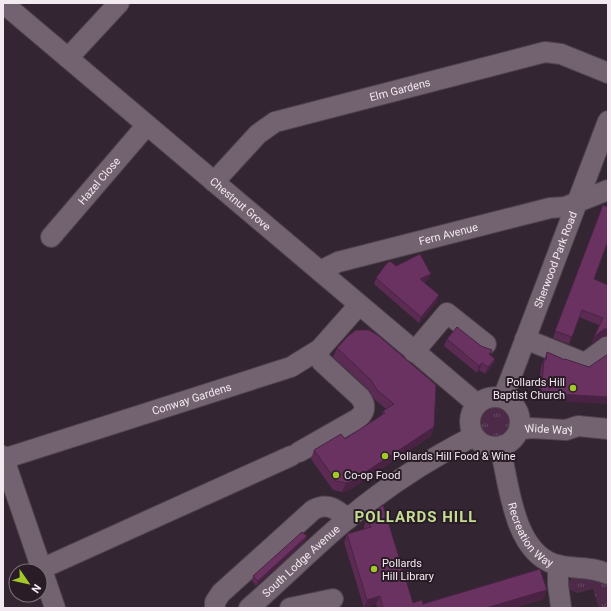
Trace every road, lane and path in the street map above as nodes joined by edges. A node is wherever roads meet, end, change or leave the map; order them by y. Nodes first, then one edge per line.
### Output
1 (3, 3) edge
2 (119, 3) edge
3 (68, 58) junction
4 (608, 72) edge
5 (608, 120) edge
6 (147, 125) junction
7 (214, 182) junction
8 (608, 190) edge
9 (577, 202) junction
10 (51, 237) dead end
11 (320, 272) junction
12 (359, 305) junction
13 (525, 339) junction
14 (486, 344) dead end
15 (608, 346) edge
16 (316, 352) junction
17 (414, 352) junction
18 (503, 398) junction
19 (477, 404) junction
20 (519, 424) junction
21 (608, 429) edge
22 (474, 436) junction
23 (500, 447) junction
24 (3, 458) edge
25 (348, 519) junction
26 (39, 563) edge
27 (558, 565) junction
28 (48, 567) edge
29 (608, 574) edge
30 (48, 589) edge
31 (333, 599) dead end
32 (263, 604) edge
33 (55, 608) edge
34 (215, 608) edge
35 (290, 608) edge
36 (561, 608) edge

1 - 3 street, Chestnut Grove
2 - 3 street
3 - 6 street, Chestnut Grove
4 - 7 street, Elm Gardens
5 - 9 street, Sherwood Park Road
6 - 7 street, Chestnut Grove
6 - 10 street, Hazel Close
7 - 11 street, Chestnut Grove
8 - 9 street, Fern Avenue
9 - 11 street, Fern Avenue
9 - 13 street, Sherwood Park Road
11 - 12 street, Chestnut Grove
12 - 16 street, Conway Gardens
12 - 17 street, Chestnut Grove
13 - 15 street
13 - 18 street, Sherwood Park Road
14 - 17 street
16 - 24 street, Conway Gardens
16 - 28 street
17 - 19 street, Chestnut Grove
18 - 19 street
18 - 20 street
19 - 22 street
20 - 21 street, Wide Way
20 - 23 street
22 - 23 street
22 - 25 street, South Lodge Avenue
23 - 27 street, Recreation Way
24 - 26 street
25 - 32 street, South Lodge Avenue
25 - 34 street
27 - 29 street, Recreation Way
27 - 36 street
30 - 33 street
31 - 35 street

